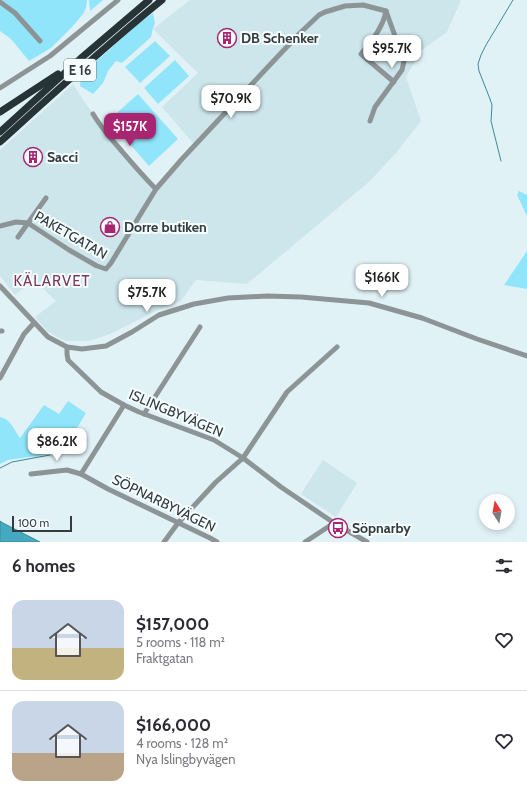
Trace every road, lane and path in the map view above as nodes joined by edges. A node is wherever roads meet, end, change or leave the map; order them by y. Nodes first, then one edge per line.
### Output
1 (118, 0) edge
2 (149, 0) edge
3 (162, 0) edge
4 (0, 2) edge
5 (386, 11) junction
6 (40, 41) dead end
7 (80, 59) junction
8 (394, 82) junction
9 (0, 88) edge
10 (0, 112) edge
11 (92, 114) dead end
12 (370, 121) dead end
13 (0, 132) edge
14 (0, 142) edge
15 (156, 189) junction
16 (46, 198) dead end
17 (28, 223) junction
18 (0, 226) edge
19 (18, 237) dead end
20 (0, 286) edge
21 (34, 323) junction
22 (200, 327) dead end
23 (67, 347) junction
24 (337, 347) dead end
25 (527, 356) edge
26 (1, 372) edge
27 (0, 378) edge
28 (124, 405) junction
29 (144, 414) junction
30 (243, 458) junction
31 (31, 474) dead end
32 (81, 474) junction
33 (178, 523) junction
34 (334, 523) junction
35 (164, 542) edge
36 (217, 542) edge
37 (305, 542) edge
38 (367, 542) edge

1 - 9 street
2 - 7 highway, E 16
3 - 14 highway, E 16
4 - 6 street
5 - 8 street
5 - 8 street
5 - 15 street
7 - 10 highway
7 - 13 highway, E 16
8 - 12 street
11 - 15 street
15 - 17 street, PAKETGATAN
16 - 17 street
17 - 18 street, PAKETGATAN
17 - 19 street
20 - 21 street
21 - 23 street
21 - 26 street
22 - 29 street
23 - 25 street
23 - 28 street, ISLINGBYVÄGEN
24 - 30 street
26 - 27 street
28 - 29 street, ISLINGBYVÄGEN
28 - 32 street
29 - 30 street, ISLINGBYVÄGEN
30 - 33 street
30 - 34 street, ISLINGBYVÄGEN
31 - 32 street, SÖPNARBYVÄGEN
32 - 33 street, SÖPNARBYVÄGEN
33 - 35 street
33 - 36 street, SÖPNARBYVÄGEN
34 - 37 street
34 - 38 street, ISLINGBYVÄGEN

